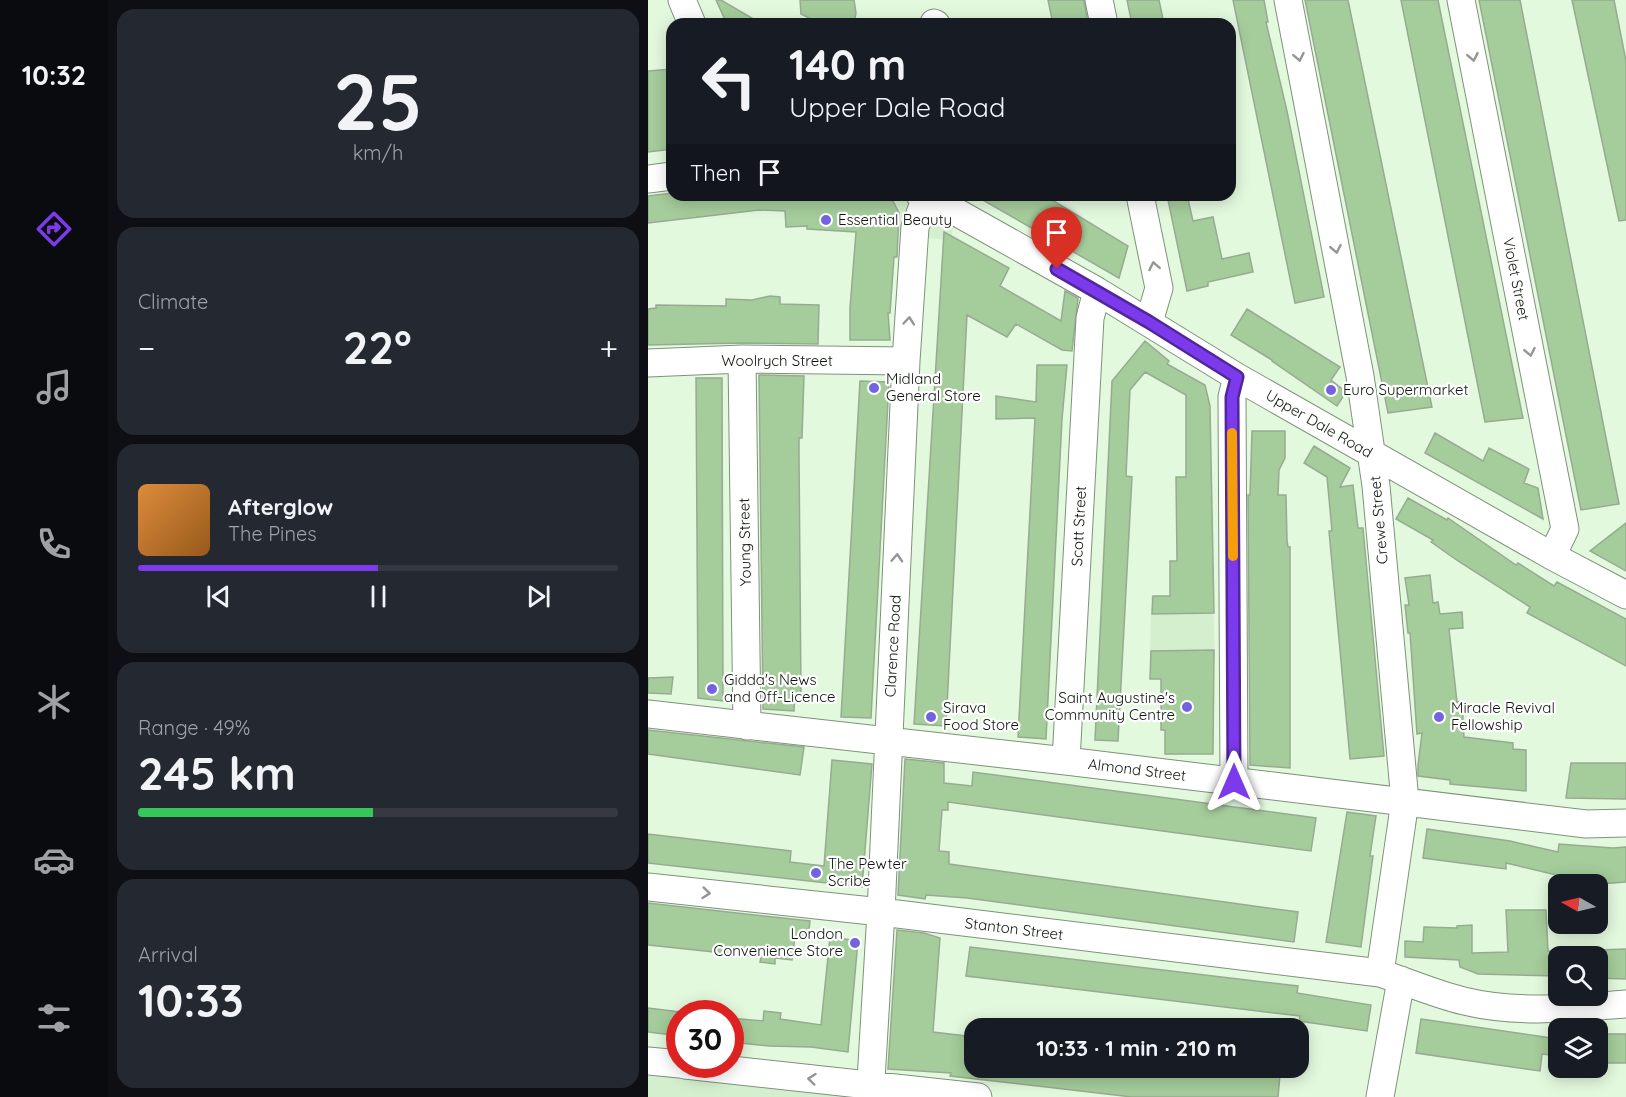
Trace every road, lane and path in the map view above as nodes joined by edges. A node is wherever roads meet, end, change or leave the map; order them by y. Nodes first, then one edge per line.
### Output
1 (682, 0) edge
2 (1099, 0) edge
3 (1288, 0) edge
4 (1461, 0) edge
5 (690, 18) edge
6 (1103, 18) edge
7 (666, 177) edge
8 (648, 179) edge
9 (923, 201) edge
10 (934, 201) edge
11 (1141, 201) edge
12 (1097, 291) junction
13 (1149, 322) junction
14 (742, 359) junction
15 (906, 361) junction
16 (648, 363) edge
17 (1237, 377) junction
18 (1372, 455) junction
19 (1552, 556) junction
20 (1626, 595) edge
21 (648, 714) edge
22 (747, 726) junction
23 (888, 742) junction
24 (1066, 761) junction
25 (1234, 782) junction
26 (1405, 801) junction
27 (1626, 823) edge
28 (648, 887) edge
29 (881, 912) junction
30 (1390, 977) junction
31 (1626, 1004) edge
32 (648, 1061) edge
33 (666, 1063) edge
34 (744, 1073) edge
35 (870, 1091) edge
36 (978, 1097) edge
37 (1380, 1097) edge

1 - 5 street
2 - 6 street
3 -> 18 street, Crewe Street
4 -> 19 street, Violet Street
7 - 8 street
15 -> 9 street, Clarence Road
10 - 12 street, Upper Dale Road
13 -> 11 street
12 - 13 street, Upper Dale Road
12 - 24 street, Scott Street
13 - 17 street, Upper Dale Road
14 - 15 street, Woolrych Street
14 - 16 street, Woolrych Street
14 - 22 street, Young Street
23 -> 15 street, Clarence Road
17 - 18 street, Upper Dale Road
17 - 25 street
18 - 19 street, Upper Dale Road
18 - 26 street, Crewe Street
19 - 20 street, Upper Dale Road
21 - 22 street, Almond Street
22 - 23 street, Almond Street
23 - 24 street, Almond Street
23 - 29 street, Clarence Road
24 - 25 street, Almond Street
25 - 26 street, Almond Street
26 - 27 street, Almond Street
26 - 30 street, Crewe Street
28 -> 29 street, Stanton Street
29 - 30 street, Stanton Street
29 - 35 street, Clarence Road
30 - 31 street, Stanton Street
30 - 37 street, Crewe Street
32 - 33 street
35 -> 34 street
35 - 36 street

